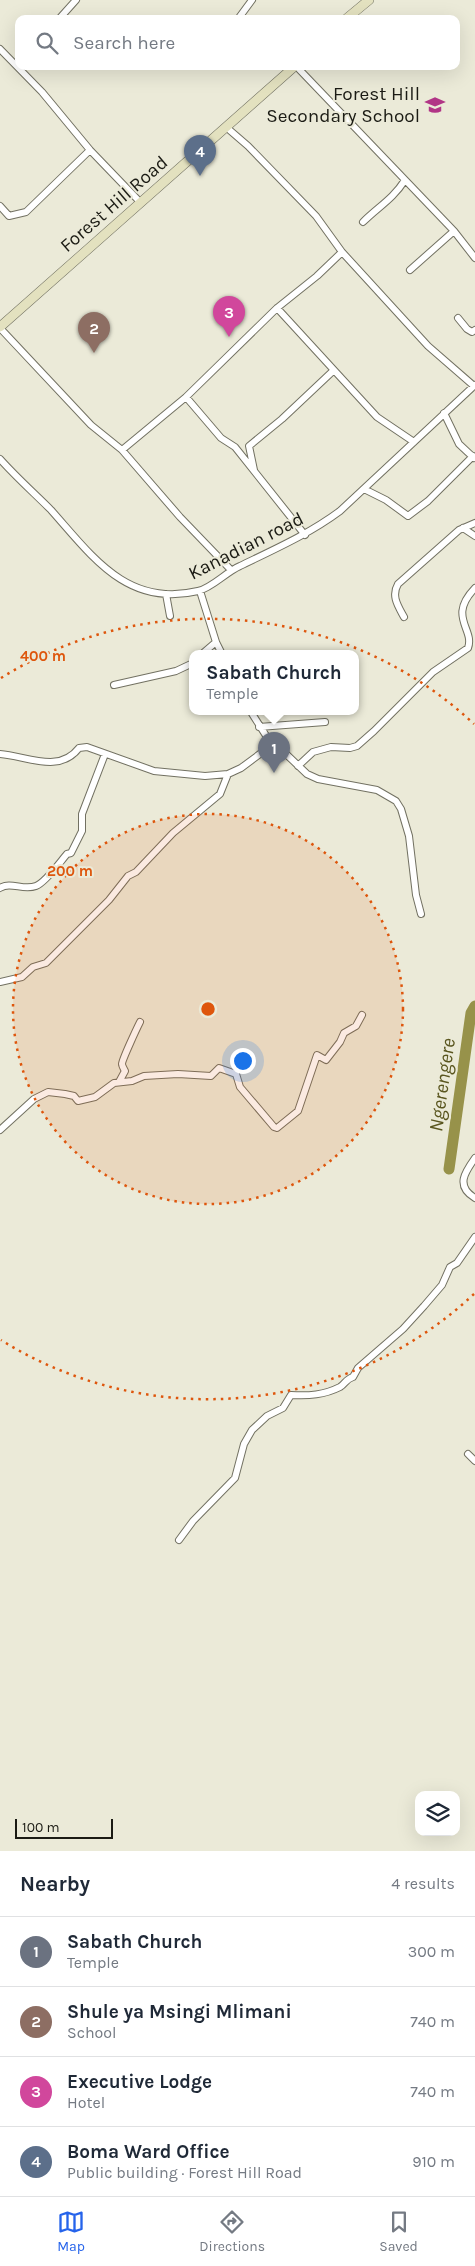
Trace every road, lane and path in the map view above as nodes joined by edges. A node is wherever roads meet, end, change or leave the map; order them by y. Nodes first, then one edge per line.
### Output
1 (76, 0) edge
2 (252, 0) edge
3 (369, 0) edge
4 (63, 15) edge
5 (241, 15) edge
6 (351, 15) edge
7 (1, 52) edge
8 (15, 62) edge
9 (23, 70) edge
10 (290, 70) edge
11 (299, 70) edge
12 (226, 127) junction
13 (90, 150) junction
14 (404, 180) junction
15 (140, 202) junction
16 (0, 206) edge
17 (363, 222) dead end
18 (454, 232) junction
19 (342, 252) junction
20 (475, 258) edge
21 (410, 270) dead end
22 (277, 308) junction
23 (458, 318) dead end
24 (0, 328) edge
25 (475, 330) edge
26 (334, 370) junction
27 (474, 386) edge
28 (186, 397) junction
29 (444, 413) junction
30 (414, 442) junction
31 (249, 446) junction
32 (235, 447) junction
33 (122, 450) junction
34 (474, 457) edge
35 (0, 459) edge
36 (255, 473) junction
37 (364, 489) junction
38 (475, 523) edge
39 (463, 528) junction
40 (305, 535) junction
41 (475, 536) edge
42 (231, 570) junction
43 (475, 588) edge
44 (200, 590) junction
45 (166, 594) junction
46 (170, 616) dead end
47 (404, 617) dead end
48 (216, 642) junction
49 (207, 650) edge
50 (220, 650) edge
51 (189, 665) edge
52 (114, 685) dead end
53 (253, 715) edge
54 (325, 722) dead end
55 (259, 727) junction
56 (272, 745) junction
57 (0, 754) edge
58 (105, 754) junction
59 (298, 766) junction
60 (228, 774) junction
61 (0, 888) edge
62 (421, 914) dead end
63 (0, 982) edge
64 (362, 1015) dead end
65 (140, 1022) dead end
66 (119, 1082) junction
67 (0, 1130) edge
68 (475, 1158) edge
69 (475, 1198) edge
70 (475, 1237) edge
71 (468, 1454) dead end
72 (475, 1461) edge
73 (179, 1540) dead end

1 - 4 street
2 - 5 street
3 - 6 street
7 - 8 street
9 - 13 street
10 - 12 street, Forest Hill Road
11 - 14 street
12 - 15 street, Forest Hill Road
12 - 19 street
13 - 15 street
13 - 16 street
14 - 17 street
14 - 18 street
15 - 24 street, Forest Hill Road
18 - 20 street
18 - 21 street
19 - 22 street
19 - 27 street
22 - 26 street
22 - 28 street
23 - 25 street
24 - 33 street
26 - 30 street
26 - 31 street
27 - 29 street, Kanadian road
28 - 32 street
28 - 33 street
29 - 30 street, Kanadian road
29 - 34 street
30 - 37 street, Kanadian road
31 - 32 street
31 - 36 street
32 - 36 street
33 - 42 street
34 - 37 street
35 - 45 street, Kanadian road
36 - 40 street
37 - 40 street, Kanadian road
38 - 39 street
39 - 41 street
39 - 47 street
40 - 42 street, Kanadian road
42 - 44 street, Kanadian road
43 - 59 street
44 - 45 street, Kanadian road
44 - 48 street
45 - 46 street
48 - 49 street
48 - 50 street
51 - 52 street
53 - 55 street
54 - 55 street
55 - 56 street
56 - 59 street
56 - 60 street
57 - 58 street
58 - 60 street
58 - 61 street
59 - 62 street
60 - 63 street
64 - 66 street
65 - 66 street
66 - 67 street
68 - 69 street
70 - 73 street
71 - 72 street

